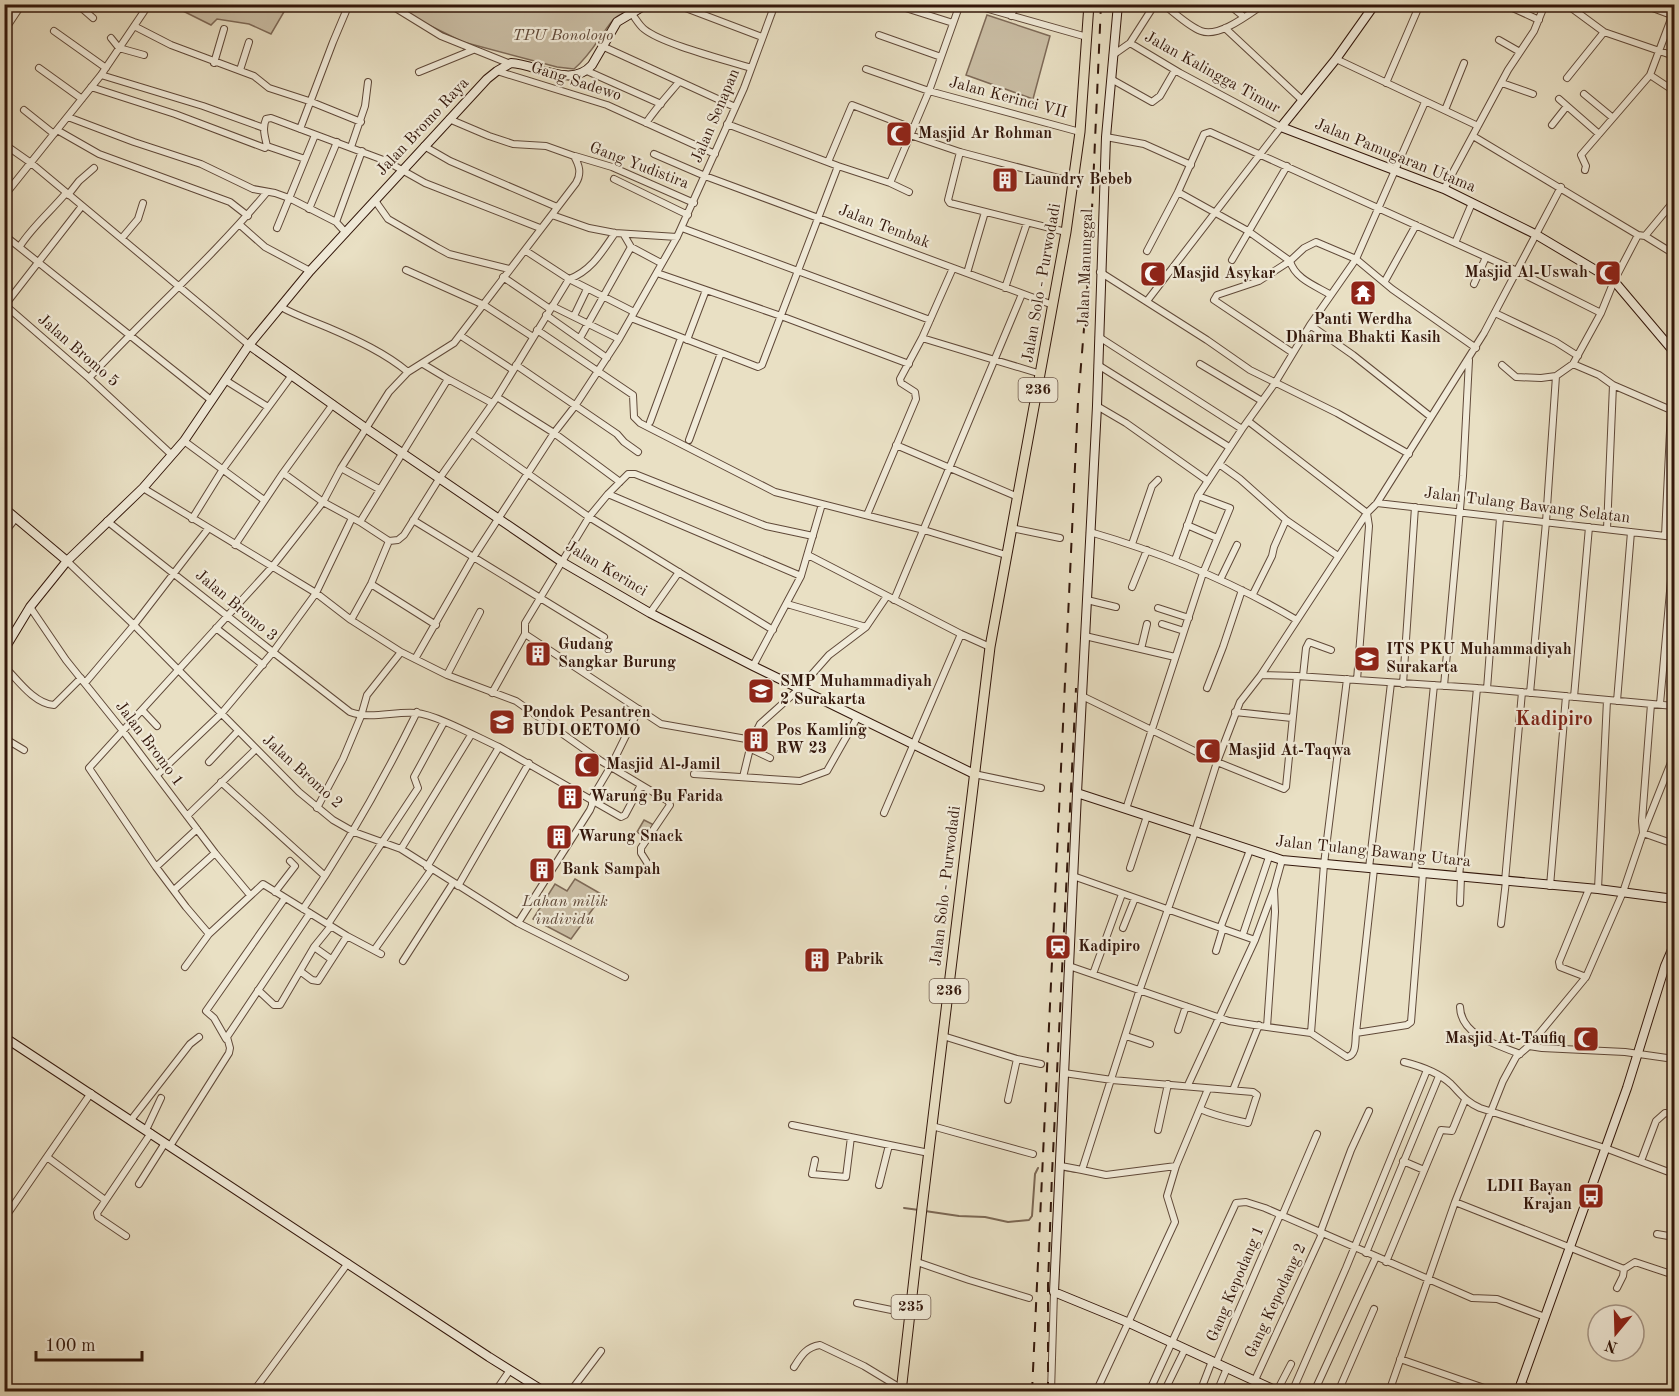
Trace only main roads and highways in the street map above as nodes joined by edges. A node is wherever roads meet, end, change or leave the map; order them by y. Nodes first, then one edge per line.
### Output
1 (1089, 4) edge
2 (922, 1208) joint
3 (903, 1391) edge

1 - 2 main road, Jalan Solo - Purwodadi / 236
2 - 3 main road, Jalan Solo - Purwodadi / 235

